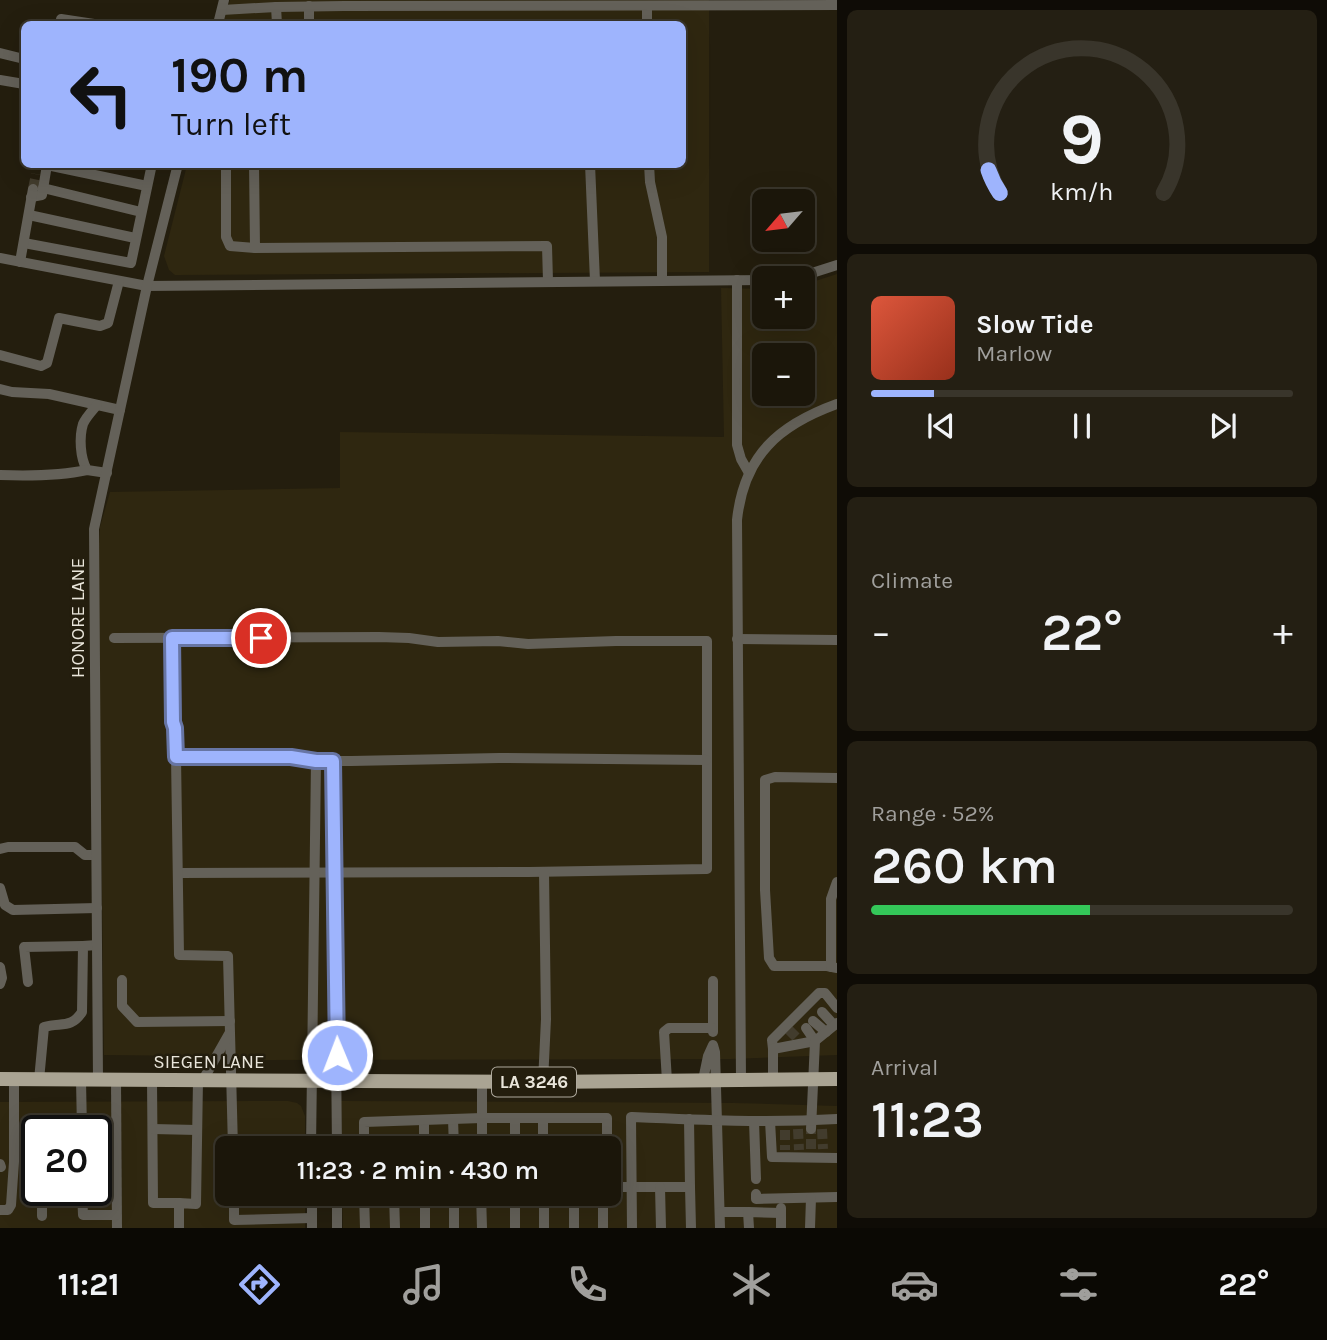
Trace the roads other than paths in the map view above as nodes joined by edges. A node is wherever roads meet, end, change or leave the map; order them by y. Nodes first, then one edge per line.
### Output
1 (594, 3) edge
2 (308, 4) edge
3 (223, 5) edge
4 (837, 5) edge
5 (647, 6) junction
6 (276, 7) junction
7 (61, 19) dead end
8 (74, 21) edge
9 (277, 21) edge
10 (647, 21) edge
11 (0, 53) edge
12 (21, 58) edge
13 (0, 80) edge
14 (21, 84) edge
15 (41, 168) edge
16 (47, 168) edge
17 (151, 168) edge
18 (177, 168) edge
19 (226, 168) edge
20 (254, 168) edge
21 (590, 168) edge
22 (649, 168) edge
23 (147, 186) junction
24 (36, 192) junction
25 (141, 212) junction
26 (29, 215) junction
27 (135, 238) junction
28 (23, 243) junction
29 (255, 248) junction
30 (0, 258) edge
31 (20, 262) junction
32 (837, 265) edge
33 (815, 273) edge
34 (737, 280) junction
35 (752, 280) edge
36 (120, 281) junction
37 (548, 281) junction
38 (595, 281) junction
39 (662, 281) junction
40 (147, 286) junction
41 (0, 355) edge
42 (0, 390) edge
43 (837, 404) edge
44 (97, 405) junction
45 (120, 410) junction
46 (87, 470) junction
47 (107, 473) junction
48 (749, 473) junction
49 (0, 475) edge
50 (172, 638) junction
51 (114, 639) dead end
52 (737, 639) junction
53 (837, 640) edge
54 (176, 757) junction
55 (706, 760) junction
56 (316, 761) junction
57 (333, 761) junction
58 (837, 778) edge
59 (0, 849) edge
60 (96, 855) junction
61 (314, 872) junction
62 (334, 872) junction
63 (544, 872) junction
64 (178, 873) junction
65 (837, 882) edge
66 (0, 888) edge
67 (97, 908) junction
68 (97, 945) junction
69 (83, 946) junction
70 (0, 967) edge
71 (834, 968) edge
72 (122, 980) dead end
73 (713, 981) dead end
74 (28, 982) dead end
75 (0, 984) edge
76 (837, 1008) edge
77 (807, 1014) junction
78 (230, 1021) junction
79 (833, 1027) edge
80 (712, 1028) junction
81 (229, 1034) junction
82 (793, 1034) junction
83 (815, 1041) junction
84 (772, 1049) junction
85 (7, 1079) edge
86 (814, 1079) junction
87 (837, 1079) edge
88 (39, 1080) junction
89 (80, 1080) junction
90 (116, 1080) junction
91 (152, 1080) junction
92 (201, 1080) junction
93 (231, 1080) junction
94 (482, 1080) junction
95 (709, 1080) junction
96 (741, 1080) junction
97 (773, 1080) junction
98 (98, 1081) junction
99 (311, 1081) junction
100 (667, 1081) junction
101 (337, 1082) junction
102 (543, 1082) junction
103 (81, 1115) edge
104 (482, 1118) junction
105 (515, 1118) junction
106 (543, 1118) junction
107 (453, 1119) junction
108 (689, 1119) junction
109 (837, 1119) edge
110 (424, 1120) junction
111 (717, 1121) junction
112 (754, 1121) junction
113 (770, 1121) junction
114 (817, 1125) junction
115 (153, 1129) junction
116 (197, 1130) junction
117 (233, 1136) edge
118 (311, 1136) edge
119 (337, 1136) edge
120 (364, 1136) edge
121 (424, 1136) edge
122 (454, 1136) edge
123 (482, 1136) edge
124 (515, 1136) edge
125 (543, 1136) edge
126 (607, 1136) edge
127 (14, 1138) junction
128 (0, 1139) edge
129 (837, 1158) edge
130 (0, 1166) edge
131 (13, 1167) junction
132 (756, 1179) dead end
133 (621, 1187) edge
134 (632, 1187) junction
135 (660, 1187) junction
136 (690, 1187) junction
137 (756, 1194) dead end
138 (837, 1197) edge
139 (780, 1198) junction
140 (811, 1198) junction
141 (179, 1203) junction
142 (43, 1206) edge
143 (83, 1206) edge
144 (234, 1206) edge
145 (337, 1206) edge
146 (364, 1206) edge
147 (394, 1206) edge
148 (425, 1206) edge
149 (454, 1206) edge
150 (481, 1206) edge
151 (515, 1206) edge
152 (544, 1206) edge
153 (574, 1206) edge
154 (603, 1206) edge
155 (0, 1210) edge
156 (720, 1212) junction
157 (748, 1212) junction
158 (781, 1213) junction
159 (116, 1215) junction
160 (43, 1216) dead end
161 (312, 1223) edge
162 (244, 1224) edge
163 (117, 1228) edge
164 (179, 1228) edge
165 (337, 1228) edge
166 (365, 1228) edge
167 (395, 1228) edge
168 (425, 1228) edge
169 (454, 1228) edge
170 (482, 1228) edge
171 (515, 1228) edge
172 (544, 1228) edge
173 (574, 1228) edge
174 (603, 1228) edge
175 (632, 1228) edge
176 (661, 1228) edge
177 (691, 1228) edge
178 (720, 1228) edge
179 (749, 1228) edge
180 (781, 1228) edge
181 (810, 1228) edge

1 - 2 street
1 - 5 street
2 - 6 street
3 - 6 street
4 - 5 street
5 - 10 street
6 - 9 street
7 - 8 street
11 - 12 street
13 - 14 street
15 - 24 street
16 - 23 street
17 - 23 street
18 - 40 street, HONORE LANE
19 - 29 street
20 - 29 street
21 - 38 street
22 - 39 street
23 - 25 street
24 - 25 street
24 - 26 street
25 - 27 street
26 - 27 street
26 - 28 street
27 - 28 street
28 - 31 street
29 - 37 street
30 - 31 street
31 - 36 street
32 - 33 street
34 - 35 street
34 - 39 street
34 - 48 street
36 - 40 street
36 - 41 street
37 - 38 street
37 - 40 street
38 - 39 street
40 - 45 street, HONORE LANE
42 - 44 street
43 - 48 street
44 - 45 street
44 - 46 street
45 - 47 street, HONORE LANE
46 - 47 street
46 - 49 street
47 - 60 street, HONORE LANE
48 - 52 street
50 - 51 street
50 - 54 street
50 - 55 street
52 - 53 street
52 - 96 street
54 - 56 street
54 - 64 street
55 - 57 street
55 - 63 street
56 - 57 street
56 - 61 street
57 - 62 street
58 - 71 street
59 - 60 street
60 - 67 street, HONORE LANE
61 - 62 street
61 - 64 street
61 - 99 street
62 - 63 street
62 - 101 street
63 - 102 street
64 - 78 street
65 - 71 street
66 - 67 street
67 - 68 street, HONORE LANE
68 - 69 street
68 - 98 street, HONORE LANE
69 - 74 street
69 - 88 street
70 - 75 street
72 - 78 street
73 - 80 street
76 - 77 street
77 - 79 street
77 - 82 street
77 - 83 street
78 - 81 street
79 - 83 street
80 - 95 street
80 - 100 street
81 - 92 street
81 - 93 street
82 - 83 street
82 - 84 street
82 - 84 street
83 - 86 street
84 - 97 street
85 - 88 main road, SIEGEN LANE / LA 3246
85 - 127 street
86 - 87 main road, SIEGEN LANE / LA 3246
86 - 97 main road, SIEGEN LANE / LA 3246
86 - 114 street
88 - 89 main road, SIEGEN LANE / LA 3246
89 - 98 main road, SIEGEN LANE / LA 3246
89 - 103 street
90 - 91 main road, SIEGEN LANE / LA 3246
90 - 98 main road, SIEGEN LANE / LA 3246
90 - 159 street
91 - 92 main road, SIEGEN LANE / LA 3246
91 - 115 street
92 - 93 main road, SIEGEN LANE / LA 3246
92 - 116 street
93 - 99 main road, SIEGEN LANE / LA 3246
93 - 117 street
94 - 101 main road, SIEGEN LANE / LA 3246
94 - 102 main road, SIEGEN LANE / LA 3246
94 - 104 street
95 - 96 main road, SIEGEN LANE / LA 3246
95 - 100 main road, SIEGEN LANE / LA 3246
95 - 111 street
96 - 97 main road, SIEGEN LANE / LA 3246
99 - 101 main road, SIEGEN LANE / LA 3246
99 - 118 street
100 - 102 main road, SIEGEN LANE / LA 3246
101 - 119 street
104 - 105 street
104 - 107 street
104 - 123 street
105 - 106 street
105 - 124 street
106 - 125 street
106 - 126 street
107 - 110 street
107 - 122 street
108 - 111 street
108 - 134 street
108 - 136 street
109 - 114 street
110 - 120 street
110 - 121 street
111 - 112 street
111 - 156 street
112 - 113 street
112 - 132 street
113 - 114 street
113 - 129 street
115 - 116 street
115 - 141 street
116 - 141 street
127 - 128 street
127 - 131 street
130 - 131 street
131 - 155 street
133 - 134 street
134 - 135 street
134 - 175 street
135 - 136 street
135 - 176 street
136 - 177 street
137 - 139 street
138 - 140 street
139 - 140 street
139 - 158 street
140 - 181 street
141 - 164 street
142 - 160 street
143 - 159 street
144 - 162 street
145 - 165 street
146 - 166 street
147 - 167 street
148 - 168 street
149 - 169 street
150 - 170 street
151 - 171 street
152 - 172 street
153 - 173 street
154 - 174 street
156 - 157 street
156 - 178 street
157 - 158 street
157 - 179 street
158 - 180 street
159 - 163 street
161 - 162 street

